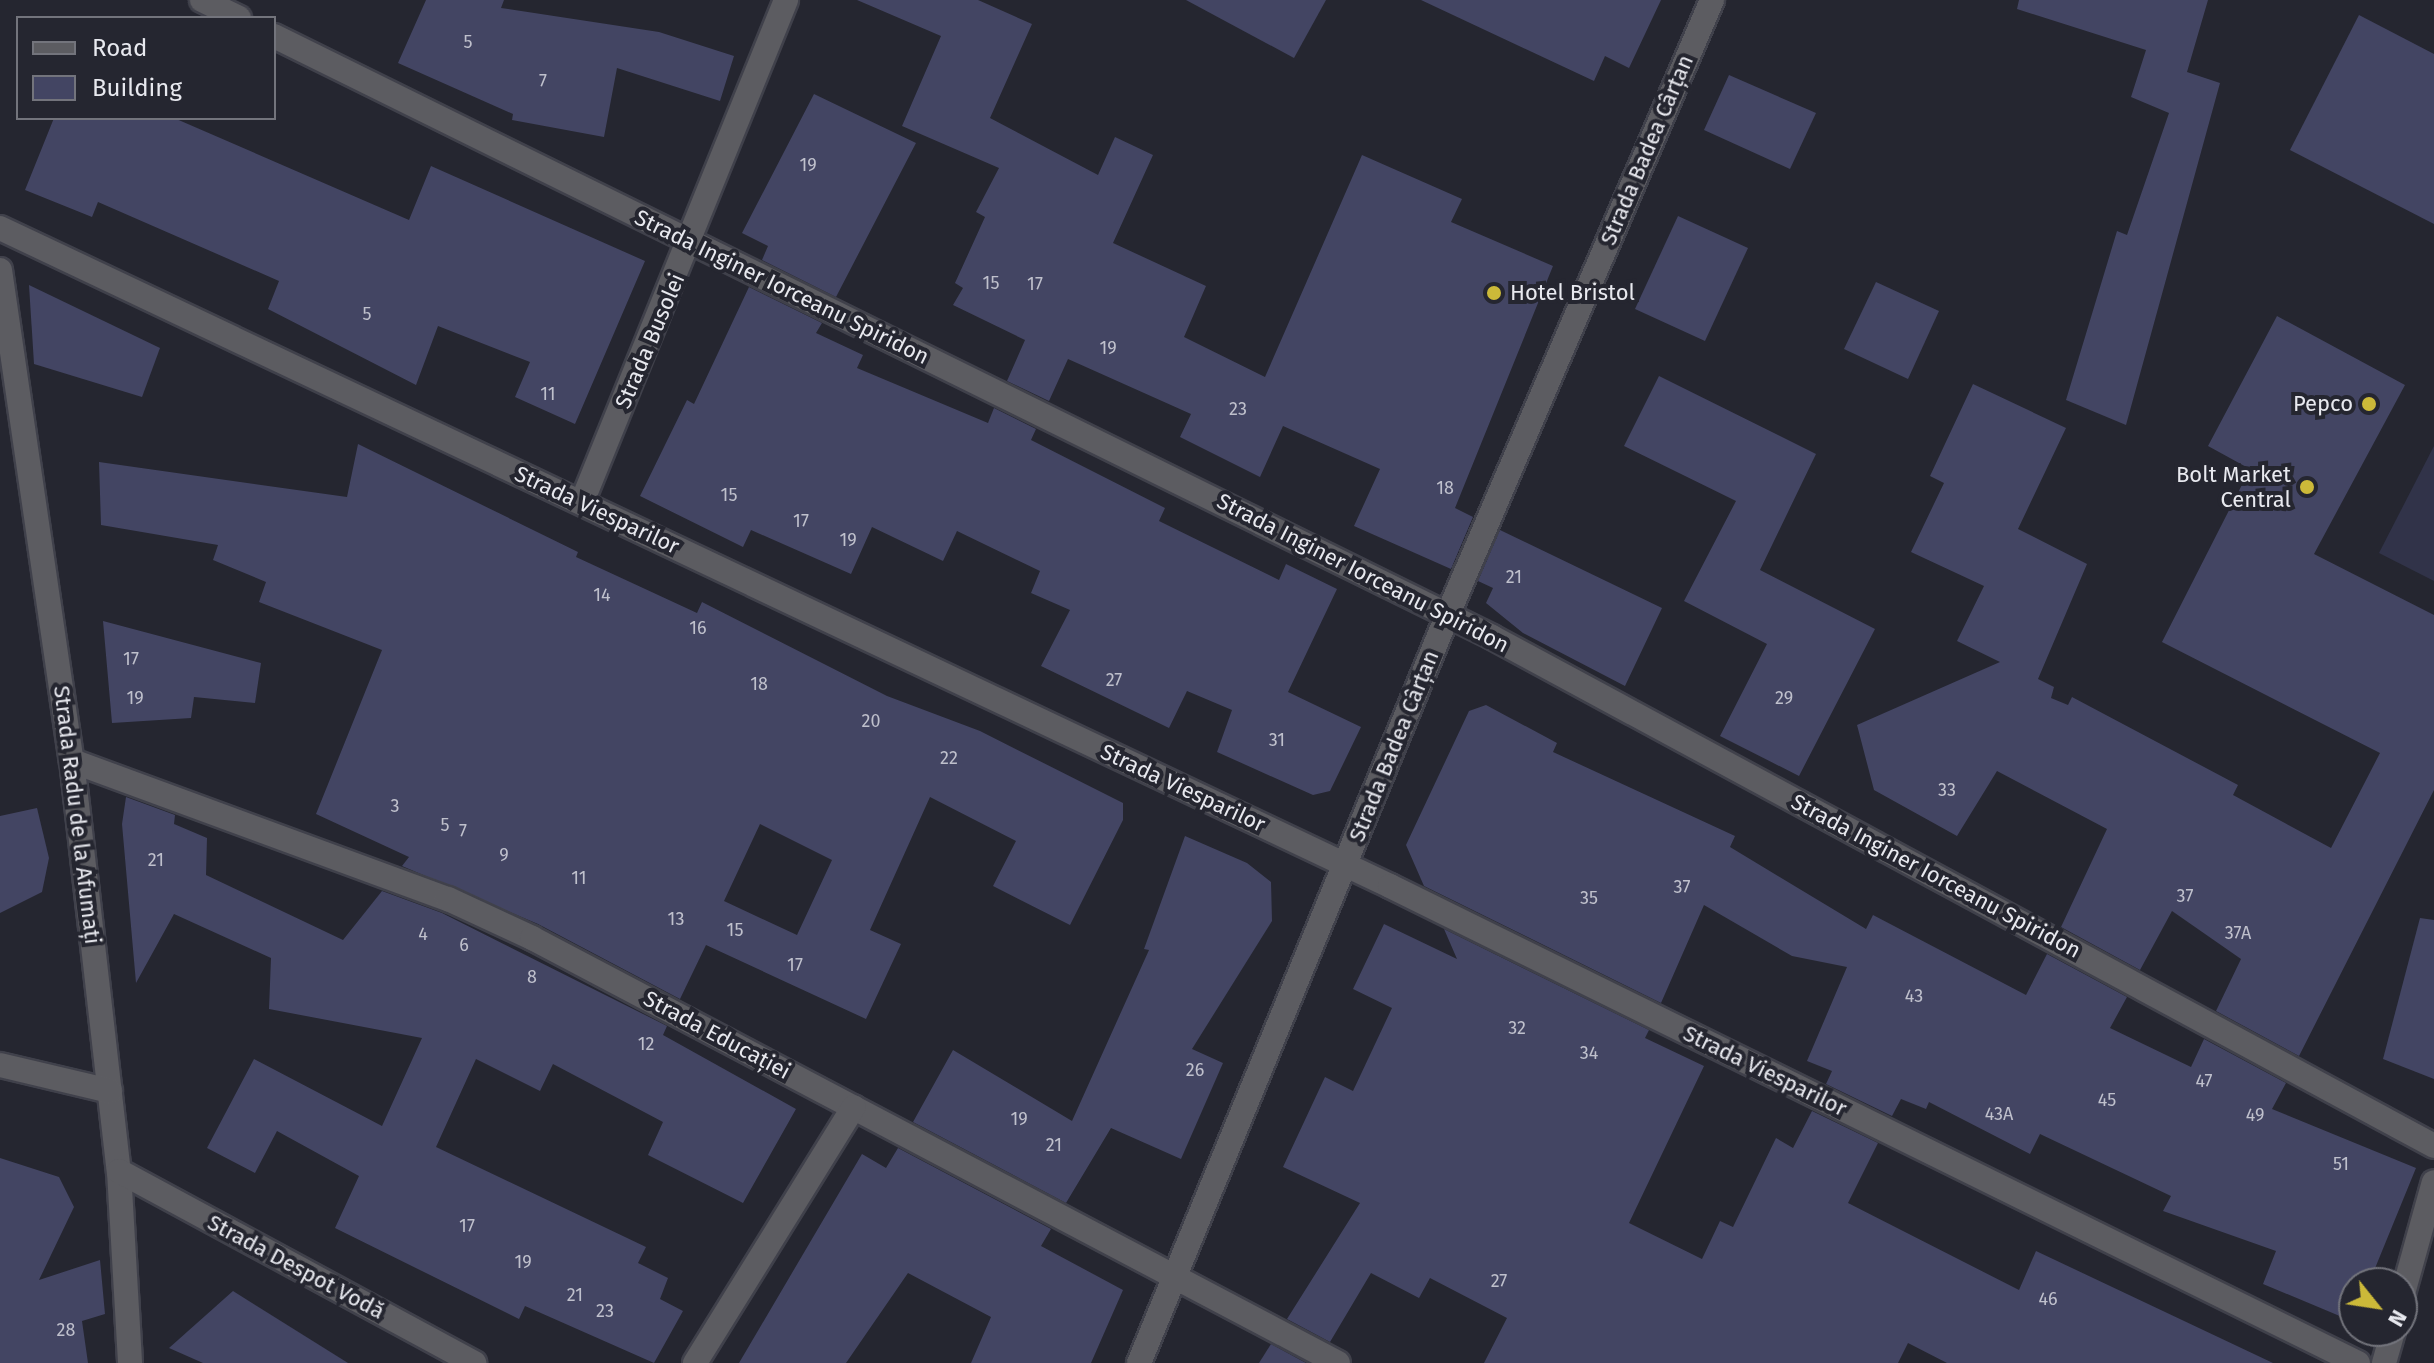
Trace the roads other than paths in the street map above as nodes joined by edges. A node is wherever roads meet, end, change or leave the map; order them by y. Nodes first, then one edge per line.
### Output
1 (202, 0) edge
2 (786, 0) edge
3 (1712, 0) edge
4 (235, 16) edge
5 (276, 37) edge
6 (0, 228) edge
7 (691, 243) junction
8 (0, 270) edge
9 (582, 502) junction
10 (1448, 614) junction
11 (72, 761) junction
12 (1345, 865) junction
13 (0, 1065) edge
14 (110, 1091) junction
15 (854, 1107) junction
16 (2434, 1146) edge
17 (119, 1171) junction
18 (2434, 1182) edge
19 (2410, 1267) edge
20 (1174, 1280) junction
21 (130, 1363) edge
22 (474, 1363) edge
23 (695, 1363) edge
24 (1139, 1363) edge
25 (1338, 1363) edge
26 (2358, 1363) edge

1 - 4 street
2 - 7 street, Strada Busolei
3 - 10 street, Strada Badea Cârțan
5 - 7 street, Strada Inginer Iorceanu Spiridon
6 - 9 street, Strada Viesparilor
7 - 9 street, Strada Busolei
7 - 10 street, Strada Inginer Iorceanu Spiridon
8 - 11 street, Strada Radu de la Afumați
9 - 12 street, Strada Viesparilor
10 - 12 street, Strada Badea Cârțan
10 - 16 street, Strada Inginer Iorceanu Spiridon
11 - 14 street, Strada Radu de la Afumați
11 - 15 street, Strada Educației
12 - 20 street, Strada Badea Cârțan
12 - 26 street, Strada Viesparilor
13 - 14 street
14 - 17 street, Strada Radu de la Afumați
15 - 20 street, Strada Educației
15 - 23 street
17 - 21 street, Strada Radu de la Afumați
17 - 22 street, Strada Despot Vodă
18 - 19 street
20 - 24 street, Strada Badea Cârțan
20 - 25 street, Strada Educației

